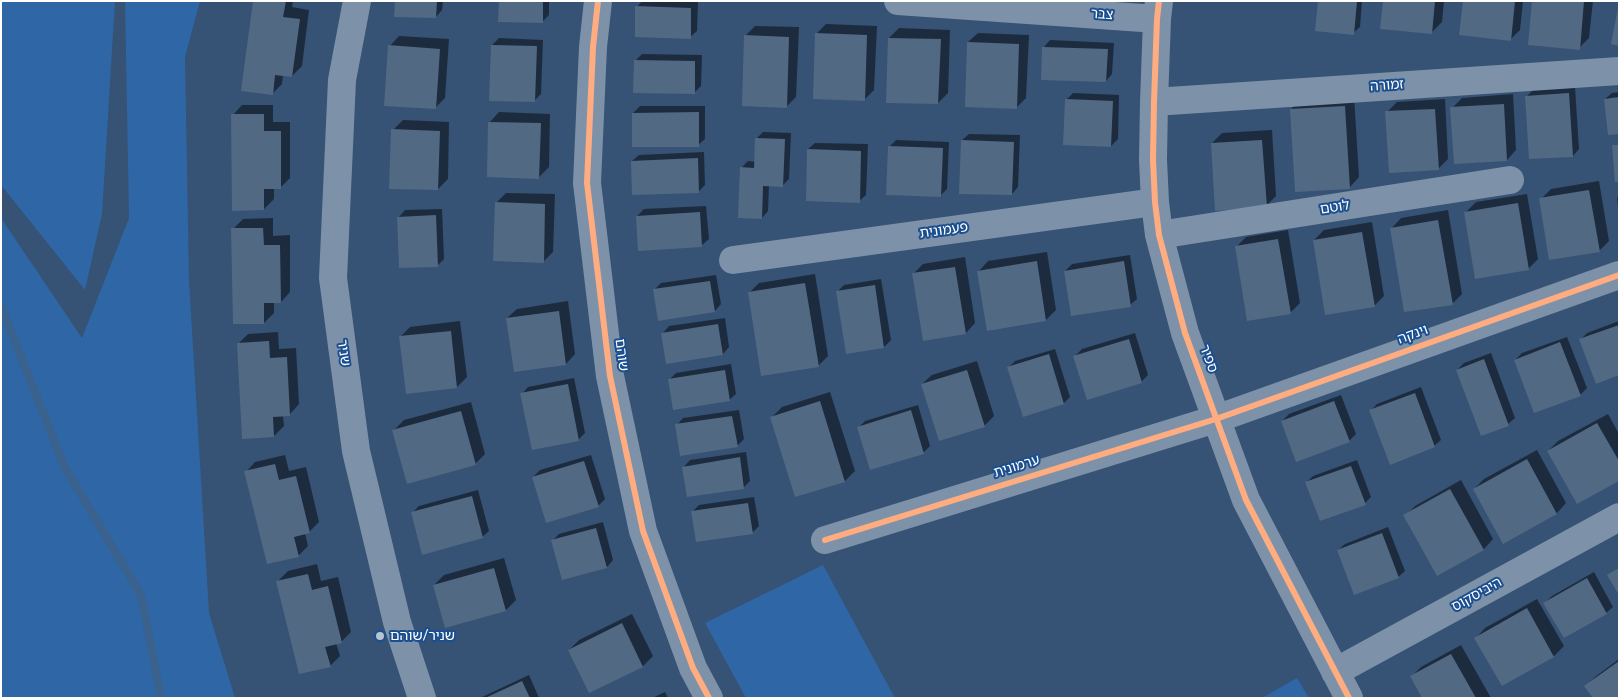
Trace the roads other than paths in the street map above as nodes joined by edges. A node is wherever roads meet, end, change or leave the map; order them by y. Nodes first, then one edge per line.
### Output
1 (357, 1) edge
2 (598, 1) edge
3 (898, 1) edge
4 (1158, 10) edge
5 (1619, 71) edge
6 (1154, 102) junction
7 (1510, 180) dead end
8 (1155, 202) junction
9 (1159, 235) junction
10 (733, 260) dead end
11 (1619, 275) edge
12 (1216, 419) junction
13 (1619, 517) edge
14 (825, 540) dead end
15 (1335, 672) junction
16 (422, 698) edge
17 (709, 698) edge
18 (1349, 698) edge

1 - 16 street, שניר
2 - 17 street, שוהם
3 - 4 street, צבר
4 - 6 street, ספיר
5 - 6 street, זמורה
6 - 8 street, ספיר
7 - 9 street, לוטם
8 - 9 street, ספיר
8 - 10 street, פעמונית
9 - 12 street, ספיר
11 - 12 street, וינקה
12 - 14 street, ערמונית
12 - 15 street, ספיר
13 - 15 street, היביסקוס
15 - 18 street, ספיר

